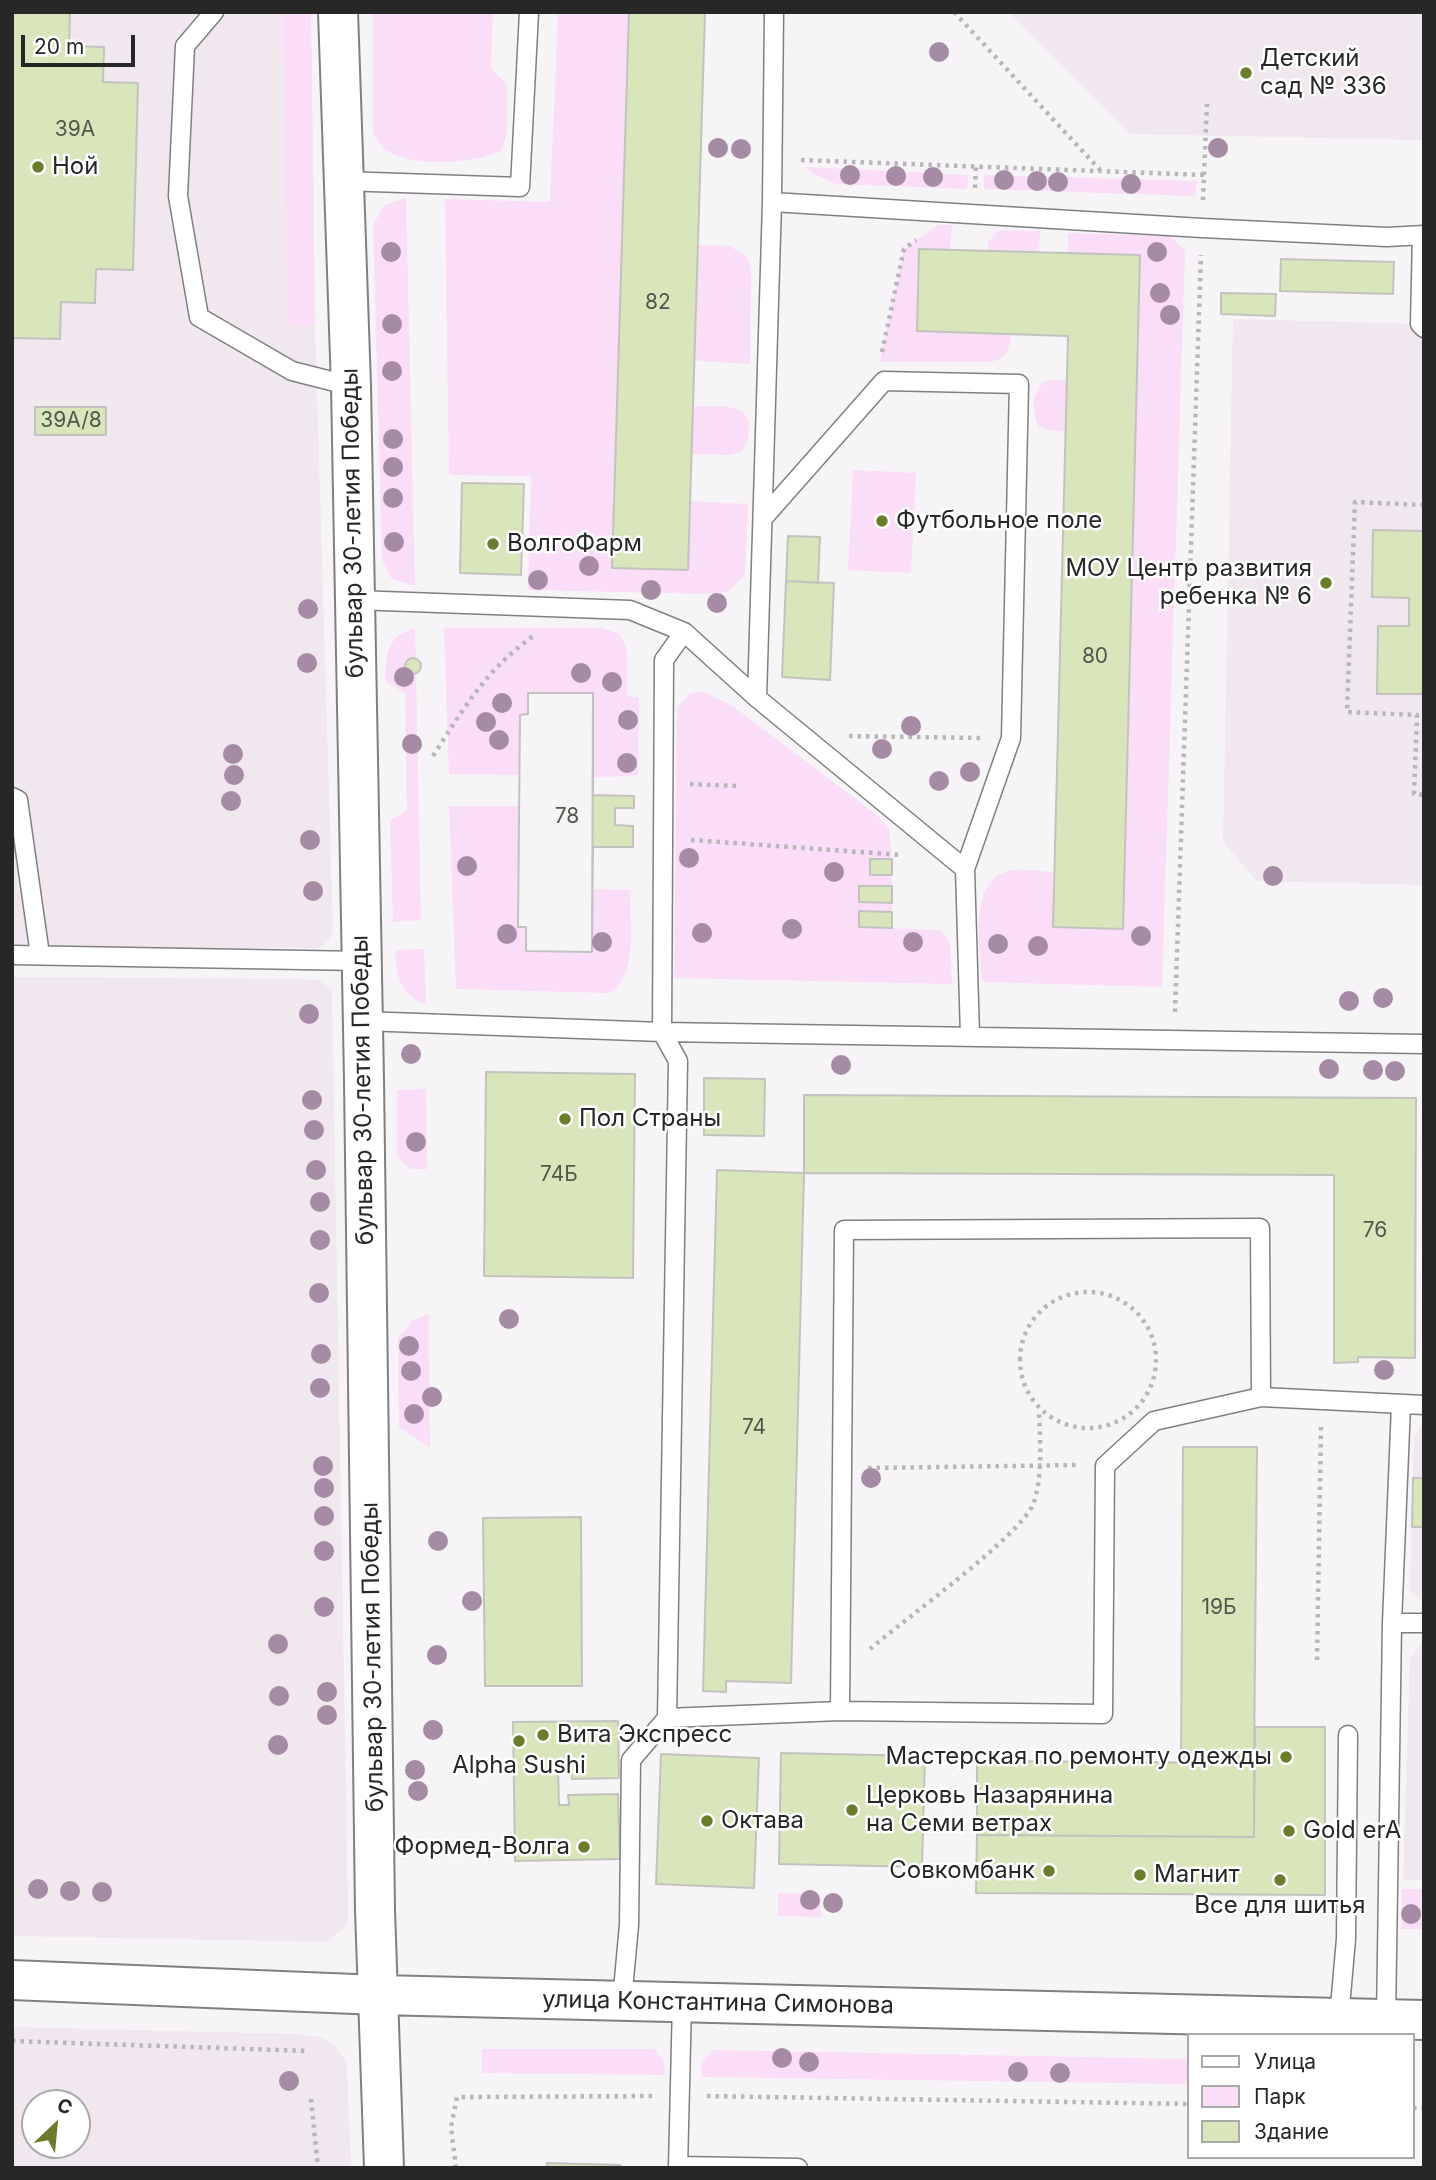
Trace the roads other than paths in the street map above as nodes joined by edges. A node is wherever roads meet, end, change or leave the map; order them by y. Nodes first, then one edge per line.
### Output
1 (214, 12) edge
2 (338, 12) edge
3 (528, 12) edge
4 (774, 12) edge
5 (342, 181) junction
6 (772, 202) junction
7 (1423, 235) edge
8 (1424, 328) edge
9 (351, 386) junction
10 (764, 517) junction
11 (355, 600) junction
12 (684, 632) junction
13 (757, 698) junction
14 (12, 797) edge
15 (958, 864) junction
16 (12, 955) edge
17 (40, 955) junction
18 (361, 961) junction
19 (363, 1021) junction
20 (662, 1032) junction
21 (970, 1035) junction
22 (1424, 1044) edge
23 (1261, 1397) junction
24 (1401, 1405) junction
25 (1424, 1405) edge
26 (1392, 1623) junction
27 (1424, 1623) edge
28 (840, 1711) junction
29 (667, 1718) junction
30 (1348, 1735) dead end
31 (12, 1980) edge
32 (379, 1995) junction
33 (622, 2001) junction
34 (682, 2002) junction
35 (1339, 2018) junction
36 (1386, 2019) junction
37 (1424, 2020) edge
38 (678, 2167) edge
39 (384, 2168) edge
40 (799, 2168) edge

1 - 9 lane
2 - 5 main road, бульвар 30-летия Победы
3 - 5 lane
4 - 6 lane
5 - 9 main road, бульвар 30-летия Победы
6 - 7 lane
6 - 10 lane
7 - 8 lane
9 - 11 main road, бульвар 30-летия Победы
10 - 13 lane
10 - 15 lane
11 - 12 lane
11 - 18 main road, бульвар 30-летия Победы
12 - 13 lane
12 - 20 lane
13 - 15 lane
14 - 17 lane
15 - 21 lane
16 - 17 lane
17 - 18 lane
18 - 19 main road, бульвар 30-летия Победы
19 - 20 lane
19 - 32 main road, бульвар 30-летия Победы
20 - 21 lane
20 - 29 lane
21 - 22 lane
23 - 24 lane
23 - 28 lane
23 - 28 lane
24 - 25 lane
24 - 26 lane
26 - 27 lane
26 - 36 lane
28 - 29 lane
29 - 33 lane
30 - 35 lane
31 - 32 main road, улица Константина Симонова
32 - 33 main road, улица Константина Симонова
32 - 39 main road, бульвар 30-летия Победы
33 - 34 main road, улица Константина Симонова
34 - 35 main road, улица Константина Симонова
34 - 38 lane
35 - 36 main road, улица Константина Симонова
36 - 37 main road, улица Константина Симонова
38 - 40 lane

